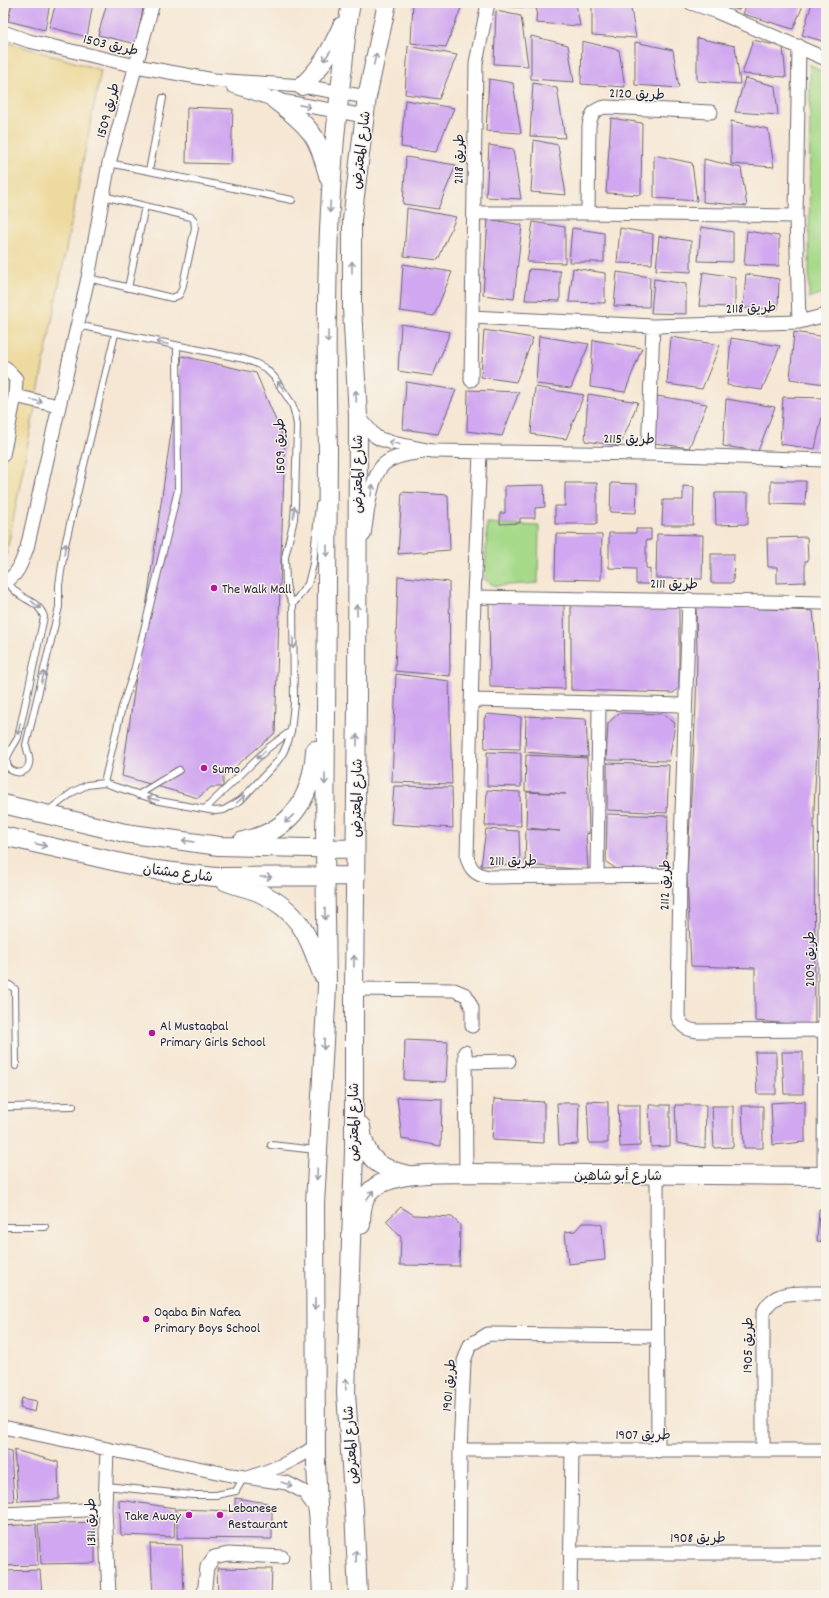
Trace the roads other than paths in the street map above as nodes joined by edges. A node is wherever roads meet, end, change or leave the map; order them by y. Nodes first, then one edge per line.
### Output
1 (153, 3) edge
2 (387, 3) edge
3 (488, 3) edge
4 (691, 3) edge
5 (351, 6) edge
6 (3, 32) edge
7 (799, 46) junction
8 (826, 59) edge
9 (136, 66) junction
10 (214, 80) junction
11 (302, 86) junction
12 (339, 92) junction
13 (367, 97) junction
14 (163, 98) dead end
15 (275, 100) junction
16 (337, 112) junction
17 (711, 112) dead end
18 (365, 116) junction
19 (109, 163) junction
20 (149, 171) junction
21 (332, 185) junction
22 (103, 196) junction
23 (292, 200) dead end
24 (145, 206) junction
25 (588, 212) junction
26 (474, 213) junction
27 (796, 216) junction
28 (88, 278) junction
29 (128, 288) junction
30 (826, 315) edge
31 (472, 317) junction
32 (799, 322) junction
33 (77, 325) junction
34 (652, 326) junction
35 (115, 334) junction
36 (177, 346) junction
37 (3, 367) edge
38 (471, 380) dead end
39 (15, 396) junction
40 (58, 406) junction
41 (358, 416) junction
42 (328, 450) junction
43 (432, 451) junction
44 (480, 452) junction
45 (648, 454) junction
46 (3, 455) edge
47 (826, 460) edge
48 (320, 492) dead end
49 (320, 500) dead end
50 (357, 570) junction
51 (5, 581) edge
52 (474, 597) junction
53 (689, 599) junction
54 (826, 603) edge
55 (293, 604) junction
56 (327, 676) junction
57 (472, 700) junction
58 (599, 703) junction
59 (685, 705) junction
60 (291, 731) junction
61 (826, 742) edge
62 (179, 770) dead end
63 (826, 772) edge
64 (104, 783) junction
65 (138, 795) junction
66 (3, 804) edge
67 (205, 809) junction
68 (44, 814) junction
69 (3, 836) edge
70 (220, 846) junction
71 (325, 849) junction
72 (356, 849) junction
73 (325, 875) junction
74 (680, 875) junction
75 (356, 876) junction
76 (597, 876) junction
77 (215, 877) junction
78 (826, 880) edge
79 (3, 983) edge
80 (326, 987) junction
81 (354, 989) junction
82 (472, 1026) dead end
83 (825, 1030) junction
84 (509, 1061) dead end
85 (16, 1066) dead end
86 (353, 1071) junction
87 (73, 1106) dead end
88 (3, 1107) edge
89 (271, 1146) dead end
90 (318, 1150) junction
91 (466, 1174) junction
92 (657, 1175) junction
93 (410, 1176) junction
94 (825, 1176) edge
95 (3, 1227) edge
96 (45, 1227) dead end
97 (826, 1294) edge
98 (349, 1315) junction
99 (657, 1336) junction
100 (3, 1427) edge
101 (316, 1446) junction
102 (107, 1449) junction
103 (572, 1449) junction
104 (763, 1449) junction
105 (460, 1450) junction
106 (658, 1450) junction
107 (826, 1450) edge
108 (246, 1477) junction
109 (106, 1486) junction
110 (105, 1509) junction
111 (3, 1514) edge
112 (319, 1527) junction
113 (570, 1553) junction
114 (826, 1553) edge
115 (282, 1557) dead end
116 (109, 1595) edge
117 (204, 1595) edge
118 (322, 1595) edge
119 (358, 1595) edge
120 (459, 1595) edge
121 (570, 1595) edge

1 - 9 street, طريق 1509
13 -> 2 street, شارع المعترض
3 - 26 street, طريق 2118
4 - 7 street
5 -> 11 street
5 - 12 street, شارع المعترض
6 - 9 street, طريق 1503
7 - 8 street
7 - 27 street
9 - 10 street, طريق 1503
9 - 19 street, طريق 1509
10 - 11 street, طريق 1503
10 - 15 street, طريق 1503
11 - 12 street, طريق 1503
12 - 13 street, طريق 1503
12 - 16 street, شارع المعترض
13 - 18 street, شارع المعترض
14 - 20 lane
15 -> 16 street, طريق 1503
15 - 21 street
16 - 18 street, طريق 1503
16 - 21 street, شارع المعترض
17 - 25 street, طريق 2120
41 -> 18 street, شارع المعترض
19 - 20 lane
19 - 22 street, طريق 1509
20 - 23 lane
21 -> 42 street, شارع المعترض
22 - 24 lane
22 - 28 street, طريق 1509
24 - 29 lane
24 - 29 lane
25 - 26 street
25 - 27 street
26 - 31 street, طريق 2118
27 - 32 street
28 - 29 lane
28 - 33 street, طريق 1509
30 - 32 street, طريق 2118
31 - 34 street, طريق 2118
31 - 38 street, طريق 2118
32 - 34 street, طريق 2118
33 - 35 lane, طريق 1509
33 - 40 street, طريق 1509
34 - 45 street
36 -> 35 lane, طريق 1509
51 -> 35 lane
55 -> 36 lane, طريق 1509
36 - 64 lane
37 - 39 street
39 -> 40 street
39 - 46 street
40 - 51 street, طريق 1509
43 -> 41 street, طريق 2115
41 - 50 street, شارع المعترض
42 - 48 lane
42 -> 56 street, شارع المعترض
43 - 44 street, طريق 2115
50 -> 43 street, طريق 2115
44 - 45 street, طريق 2115
44 - 52 street, طريق 2111
45 - 47 street, طريق 2115
49 - 55 lane
72 -> 50 street, شارع المعترض
52 - 53 street, طريق 2111
52 - 57 street, طريق 2111
53 - 54 street, طريق 2111
53 - 59 street, طريق 2112
55 -> 60 lane, طريق 1509
56 -> 70 street
56 -> 71 street, شارع المعترض
57 - 58 street
57 - 76 street, طريق 2111
58 - 59 street
58 - 76 street
59 - 74 street, طريق 2112
60 -> 67 lane
67 -> 60 lane, طريق 1509
61 - 63 street, طريق 2109
62 - 65 lane
63 - 78 street, طريق 2109
64 - 65 lane, طريق 1509
64 - 68 lane
67 -> 65 lane, طريق 1509
66 - 68 street
70 -> 68 street
69 -> 77 street, شارع مشتان
70 - 71 street
71 - 72 street
71 - 73 street, شارع المعترض
72 - 75 street, شارع المعترض
73 - 75 street, شارع مشتان
77 -> 73 street, شارع مشتان
73 -> 80 street, شارع المعترض
74 - 76 street, طريق 2111
74 - 83 street, طريق 2112
81 -> 75 street, شارع المعترض
77 - 80 street
78 - 83 street, طريق 2109
79 - 85 lane
80 -> 90 street, شارع المعترض
81 - 82 street
81 - 86 street, شارع المعترض
83 - 94 street, طريق 2109
84 - 91 street
86 - 93 street, شارع أبو شاهين
86 - 98 street, شارع المعترض
87 - 88 lane
89 - 90 lane
90 -> 101 street, شارع المعترض
91 - 92 street, شارع أبو شاهين
91 - 93 street, شارع أبو شاهين
92 - 94 street, شارع أبو شاهين
92 - 99 street
98 -> 93 street, شارع أبو شاهين
95 - 96 lane
97 - 104 street, طريق 1905
119 -> 98 street, شارع المعترض
99 - 105 street, طريق 1901
99 - 106 street
100 - 102 street
101 - 108 street
101 - 112 street, شارع المعترض
102 - 108 street
102 - 109 street, طريق 1311
103 - 105 street, طريق 1907
103 - 106 street, طريق 1907
103 - 113 street
104 - 106 street, طريق 1907
104 - 107 street, طريق 1907
105 - 120 street, طريق 1901
108 - 109 lane
108 -> 112 street
109 - 110 street, طريق 1311
110 - 111 street
110 - 116 street, طريق 1311
112 - 118 street, شارع المعترض
113 - 114 street, طريق 1908
113 - 121 street
115 - 117 street

